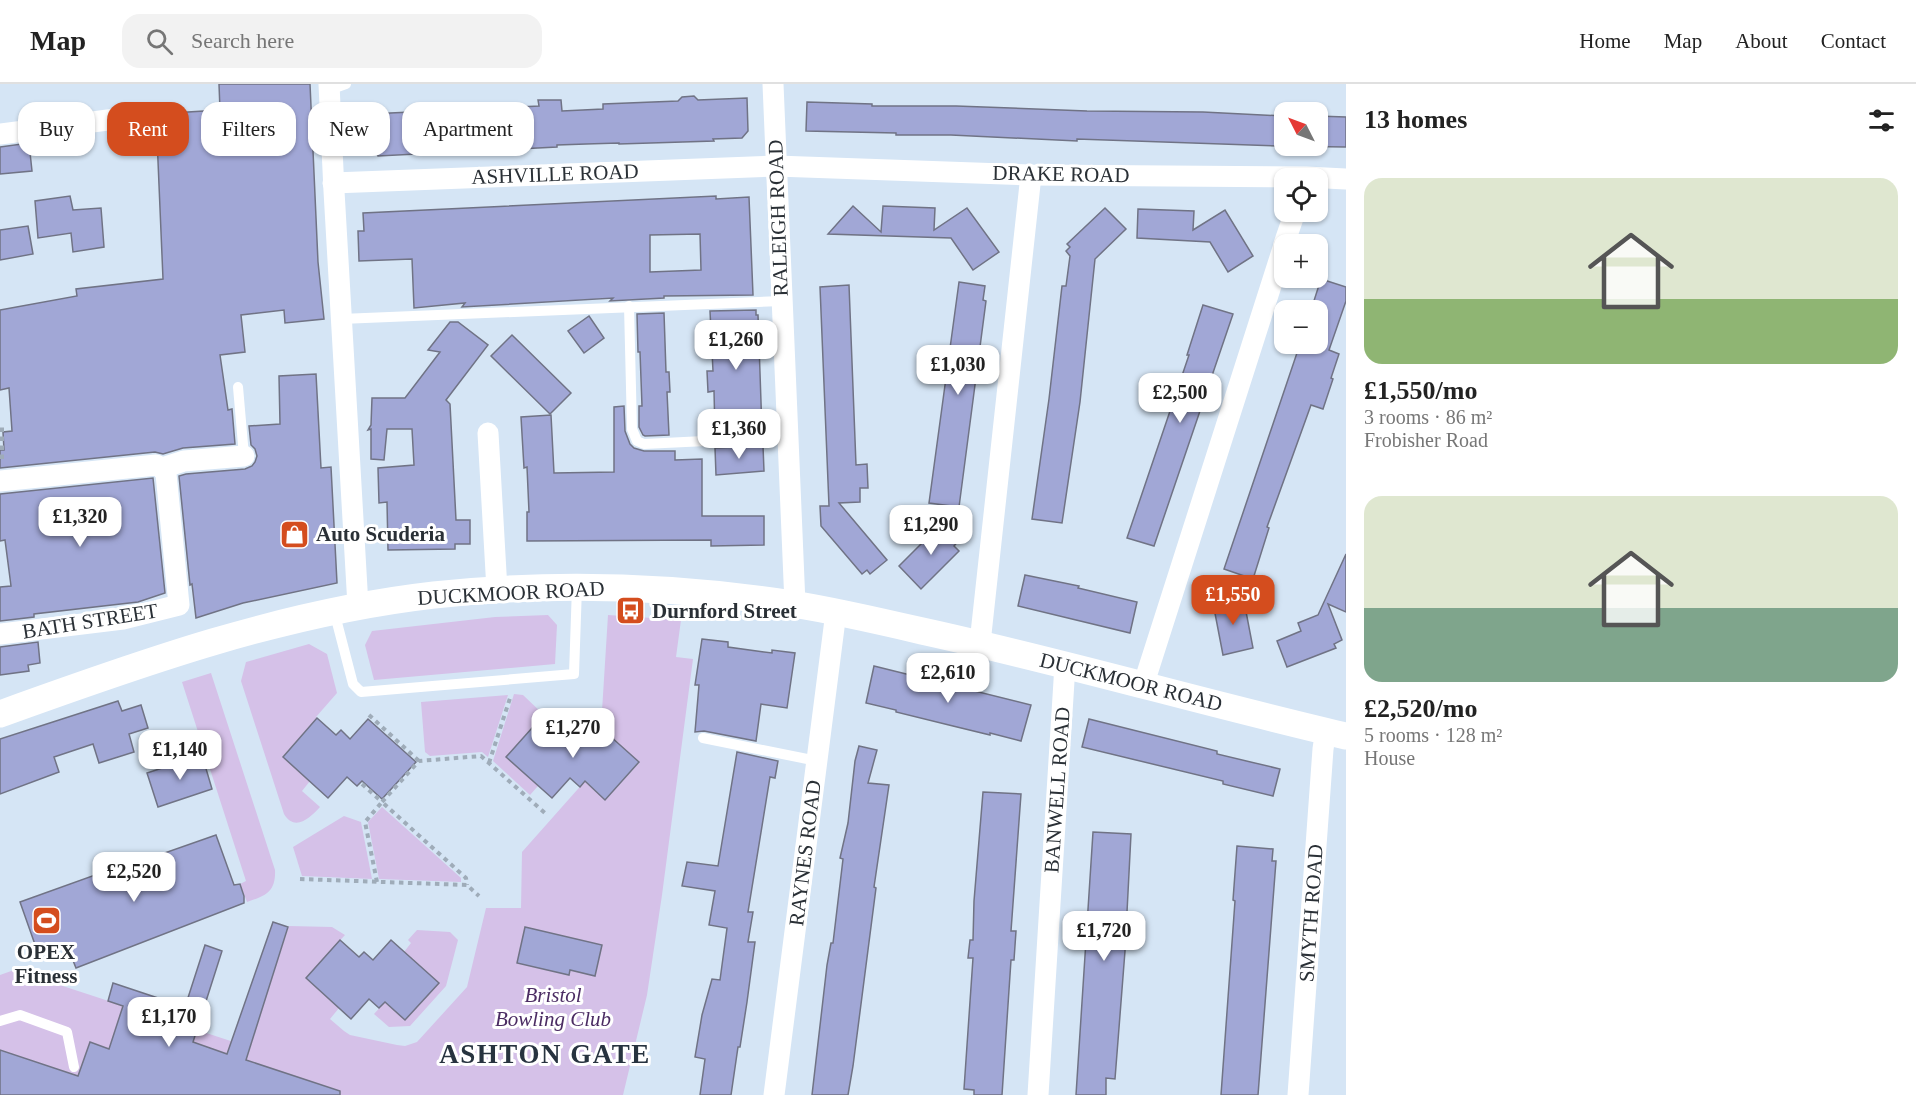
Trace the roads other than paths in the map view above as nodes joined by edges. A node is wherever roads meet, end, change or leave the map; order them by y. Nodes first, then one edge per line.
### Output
1 (773, 84) edge
2 (335, 86) edge
3 (107, 120) edge
4 (0, 134) edge
5 (776, 166) junction
6 (1032, 175) junction
7 (1274, 178) edge
8 (1328, 179) edge
9 (1346, 179) edge
10 (333, 183) junction
11 (1274, 276) edge
12 (782, 301) junction
13 (629, 306) junction
14 (341, 319) junction
15 (238, 387) dead end
16 (488, 433) dead end
17 (787, 437) junction
18 (244, 456) joint
19 (162, 468) junction
20 (1, 472) edge
21 (577, 587) junction
22 (497, 590) junction
23 (795, 604) junction
24 (346, 609) junction
25 (836, 612) junction
26 (0, 634) edge
27 (980, 643) junction
28 (1065, 665) junction
29 (1143, 686) junction
30 (0, 714) edge
31 (1339, 729) edge
32 (703, 738) dead end
33 (817, 761) junction
34 (0, 1021) edge
35 (74, 1067) dead end
36 (774, 1095) edge
37 (1038, 1095) edge
38 (1298, 1095) edge

1 - 5 street, RALEIGH ROAD
2 - 10 street
3 - 4 street
5 - 6 street, DRAKE ROAD
5 - 10 street, ASHVILLE ROAD
5 - 12 street, RALEIGH ROAD
6 - 7 street, DRAKE ROAD
6 - 27 street
8 - 9 street, DRAKE ROAD
10 - 14 street
11 - 29 street
12 - 13 lane
12 - 17 street, RALEIGH ROAD
13 - 14 lane
13 - 17 lane
14 - 24 street
15 - 18 lane
16 - 22 street
17 - 23 street, RALEIGH ROAD
18 - 19 street
19 - 20 street
19 - 26 street, BATH STREET
21 - 22 street, DUCKMOOR ROAD
21 - 23 street, DUCKMOOR ROAD
21 - 24 lane
22 - 24 street, DUCKMOOR ROAD
23 - 25 street, DUCKMOOR ROAD
24 - 30 street, DUCKMOOR ROAD
25 - 27 street, DUCKMOOR ROAD
25 - 33 street, RAYNES ROAD
27 - 28 street, DUCKMOOR ROAD
28 - 29 street, DUCKMOOR ROAD
28 - 37 street, BANWELL ROAD
29 - 31 street, DUCKMOOR ROAD
31 - 38 street, SMYTH ROAD
32 - 33 lane
33 - 36 street, RAYNES ROAD
34 - 35 lane

